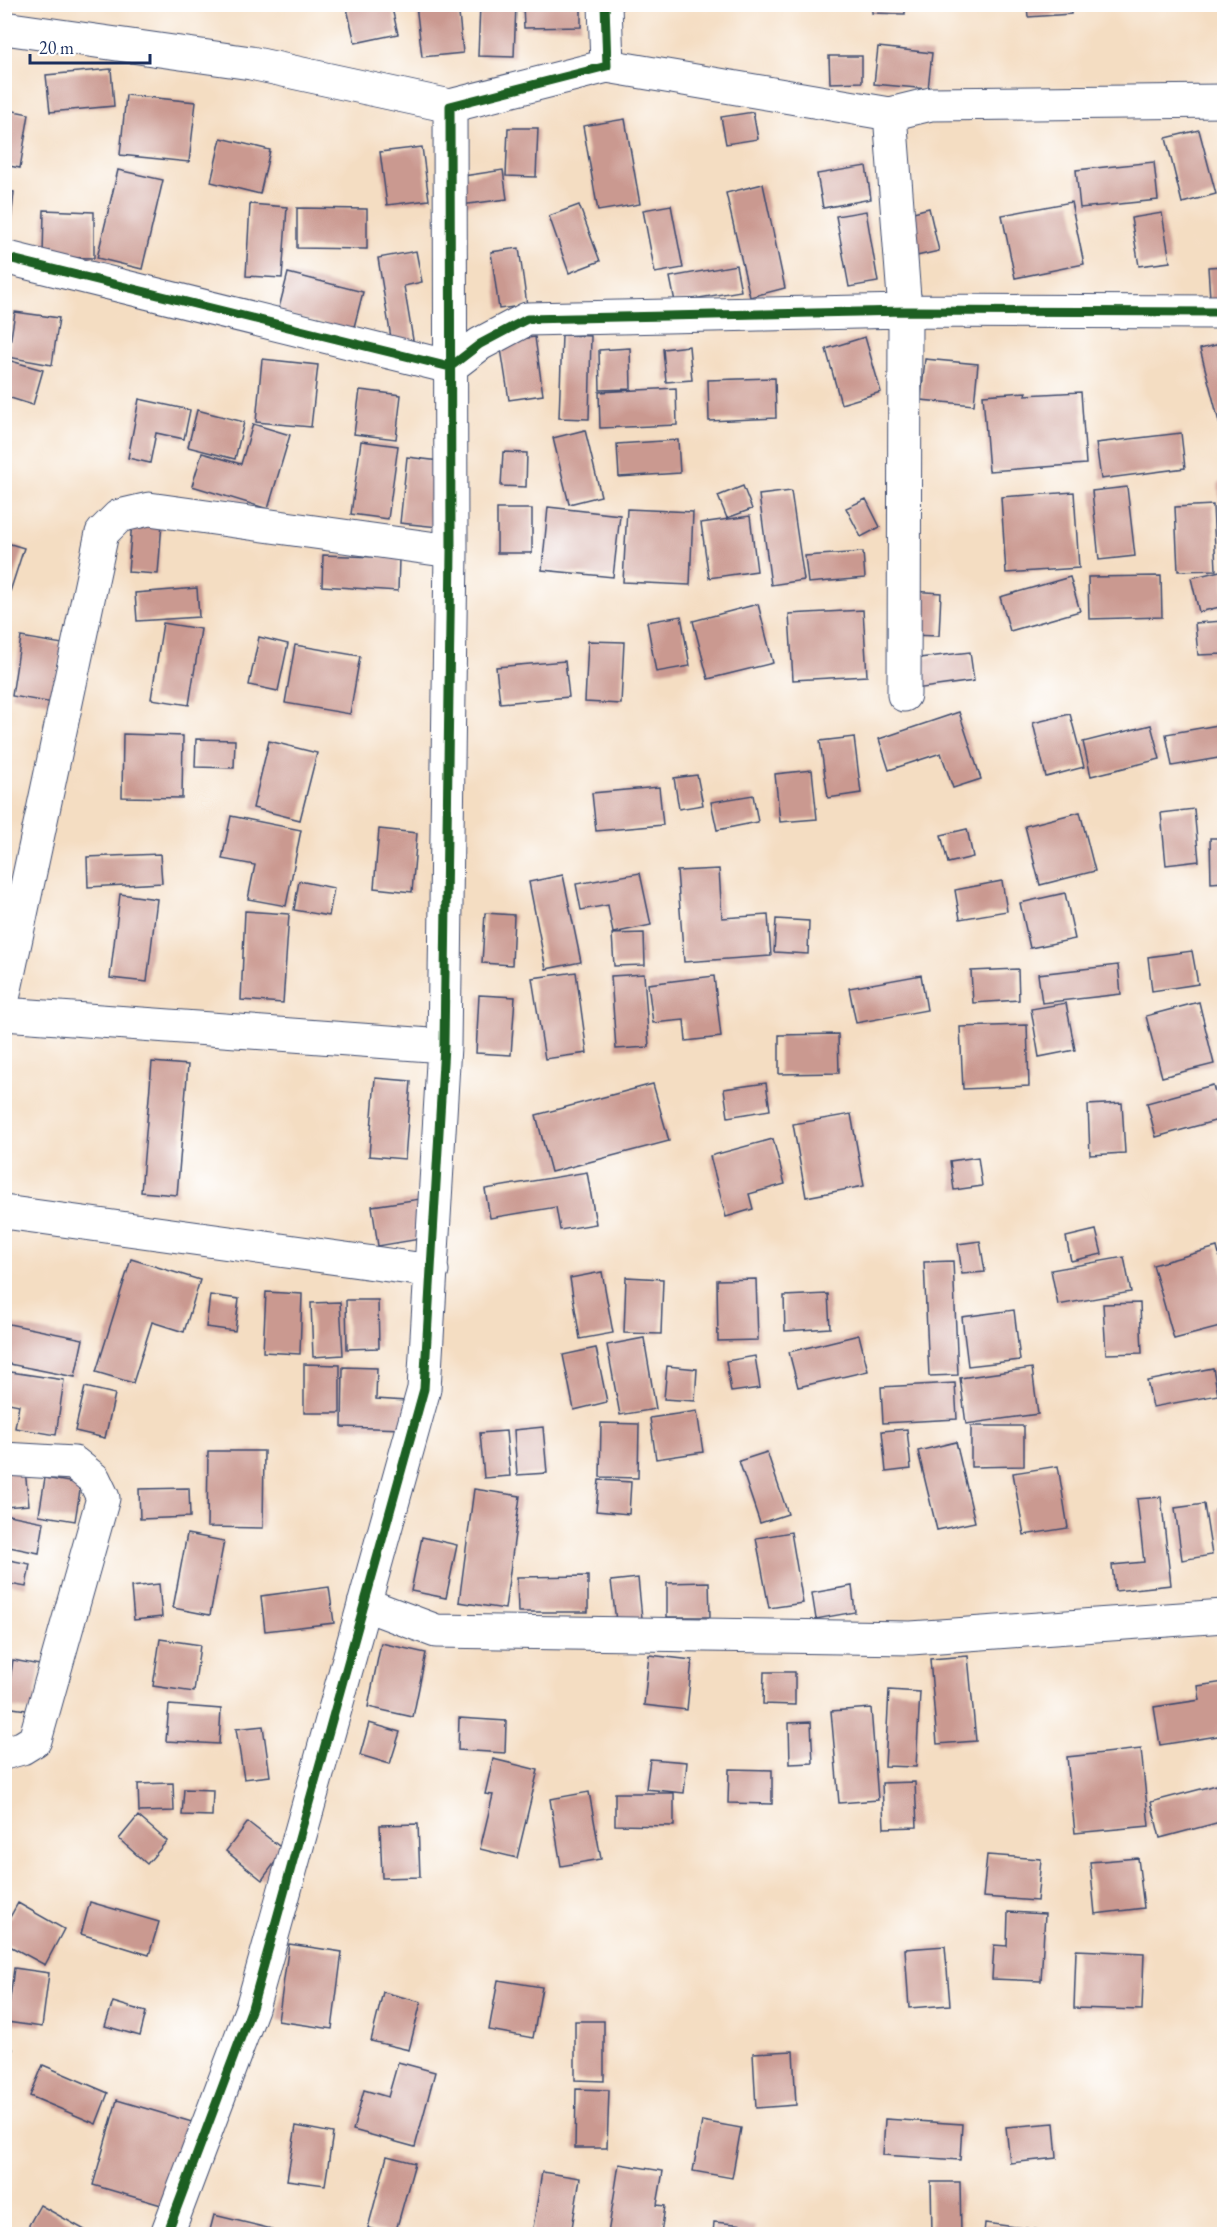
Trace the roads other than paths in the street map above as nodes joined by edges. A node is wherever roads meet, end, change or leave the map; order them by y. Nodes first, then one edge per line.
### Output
1 (605, 4) edge
2 (4, 28) edge
3 (607, 66) junction
4 (1224, 101) edge
5 (450, 106) junction
6 (890, 114) junction
7 (4, 257) edge
8 (905, 311) junction
9 (1224, 312) edge
10 (450, 367) junction
11 (452, 551) junction
12 (904, 695) dead end
13 (4, 994) edge
14 (4, 1014) edge
15 (444, 1046) junction
16 (4, 1212) edge
17 (432, 1271) junction
18 (4, 1459) edge
19 (364, 1604) junction
20 (1224, 1616) edge
21 (4, 1753) edge
22 (167, 2235) edge

1 - 3 street
2 - 5 street
3 - 5 street
3 - 6 street
4 - 6 street
5 - 10 street
6 - 8 street
7 - 10 street
8 - 9 street
8 - 10 street
8 - 12 street
10 - 11 street
11 - 13 street
11 - 15 street
14 - 15 street
15 - 17 street
16 - 17 street
17 - 19 street
18 - 21 street
19 - 20 street
19 - 22 street

